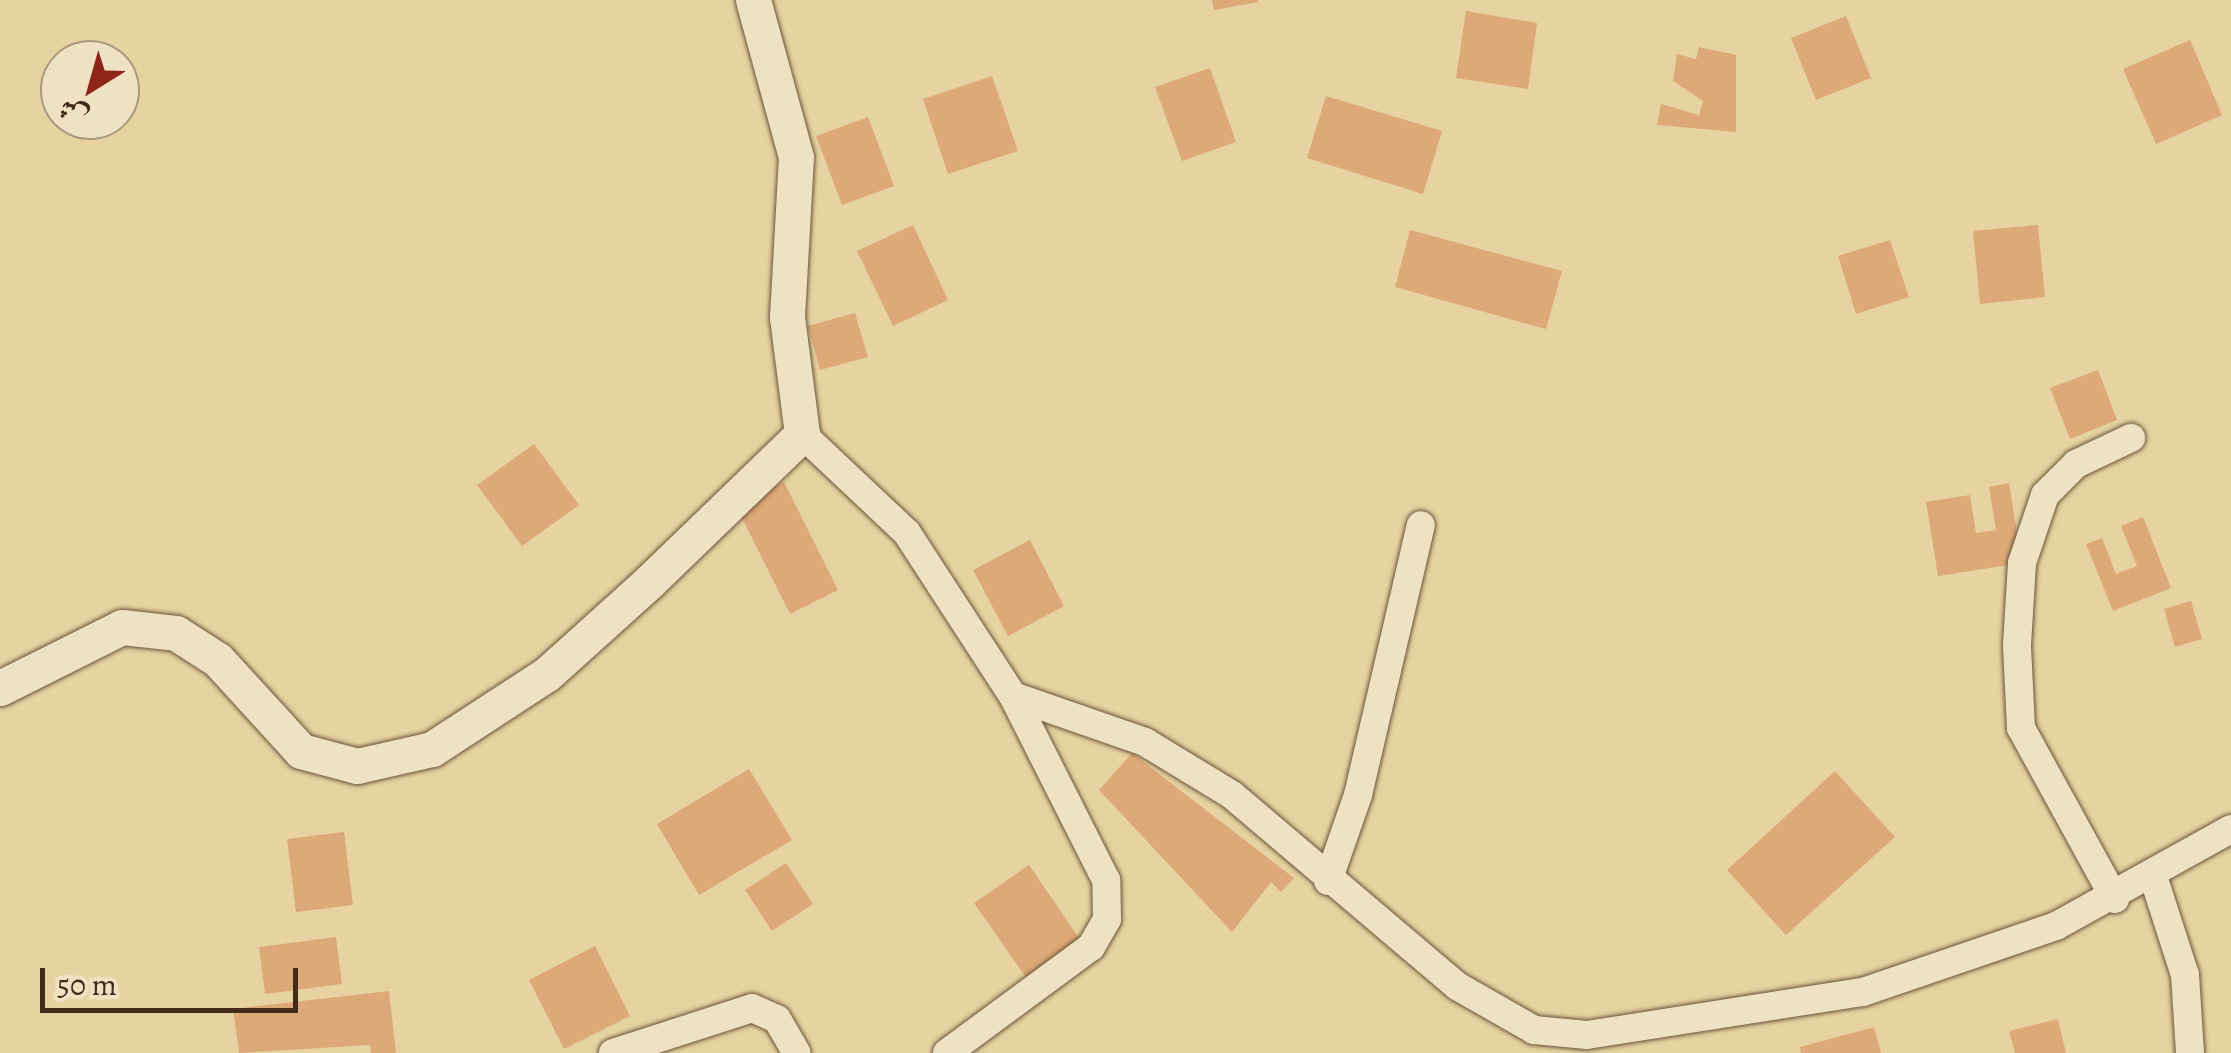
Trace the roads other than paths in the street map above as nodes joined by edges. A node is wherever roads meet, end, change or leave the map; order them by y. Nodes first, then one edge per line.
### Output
1 (753, 0) edge
2 (802, 434) junction
3 (2131, 438) dead end
4 (1421, 525) dead end
5 (0, 688) edge
6 (1013, 696) junction
7 (2231, 829) edge
8 (2152, 876) junction
9 (1328, 881) junction
10 (2116, 900) junction
11 (614, 1053) edge
12 (797, 1053) edge
13 (947, 1053) edge
14 (2190, 1053) edge

1 - 2 street
2 - 5 street
2 - 6 street
3 - 10 street
4 - 9 street
6 - 9 street
6 - 13 street
7 - 8 street
8 - 10 street
8 - 14 street
9 - 10 street
11 - 12 street

